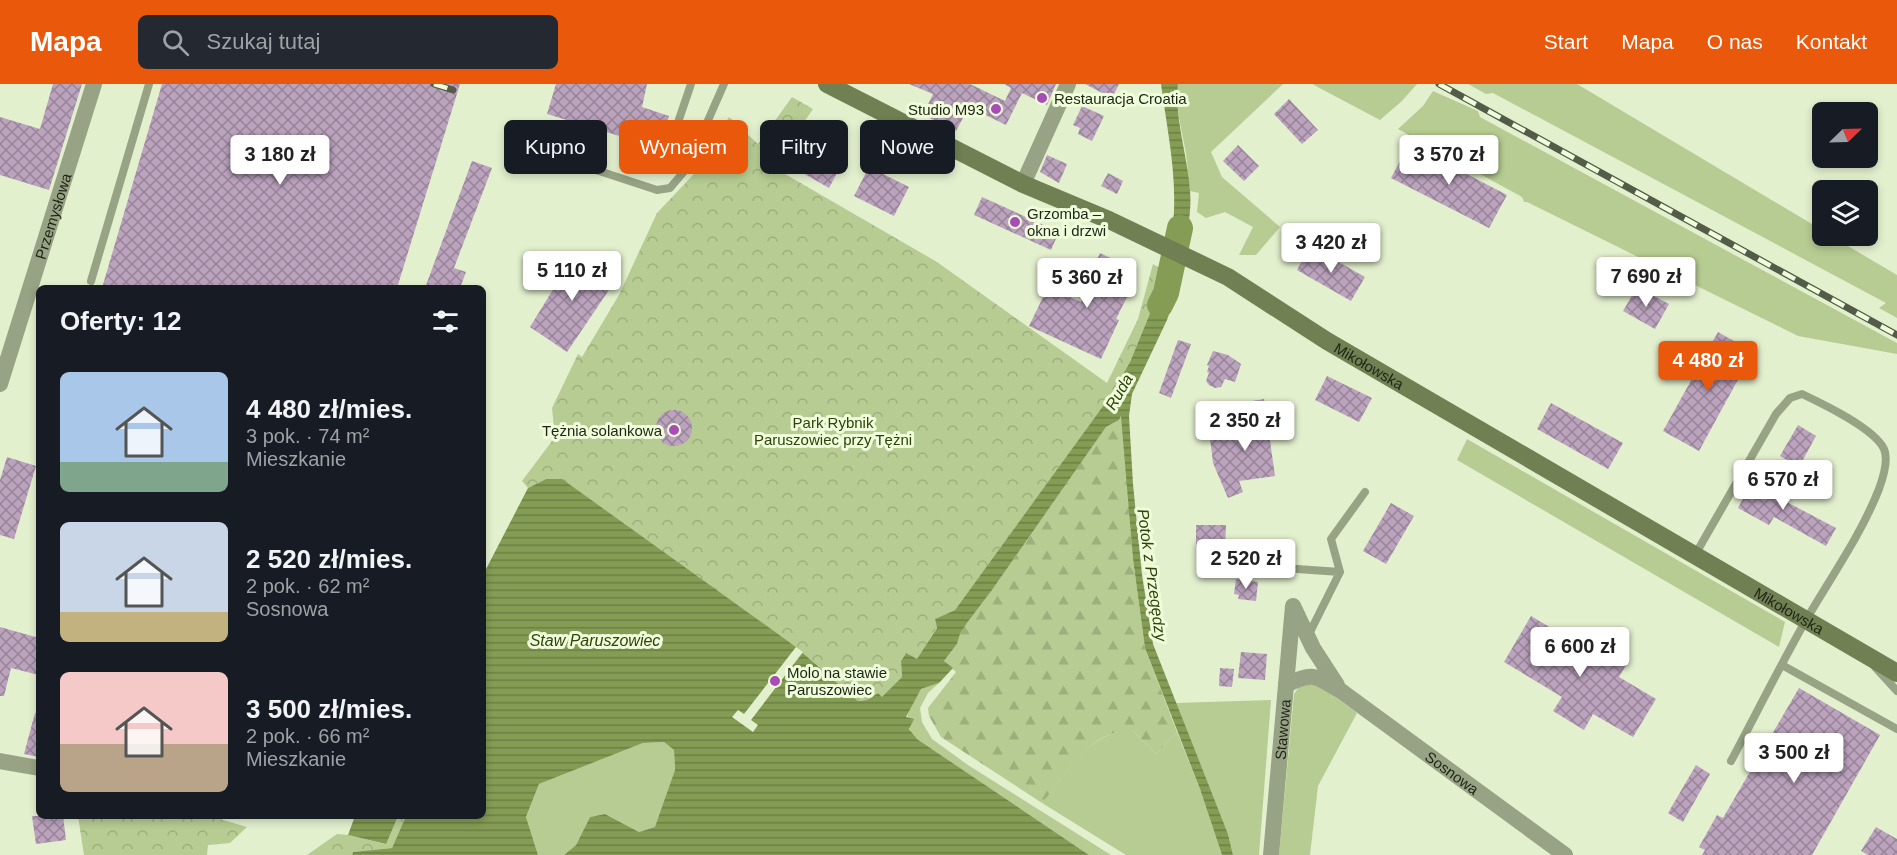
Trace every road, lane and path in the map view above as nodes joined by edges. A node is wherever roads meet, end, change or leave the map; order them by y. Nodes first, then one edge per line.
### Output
1 (94, 84) edge
2 (149, 84) edge
3 (691, 84) edge
4 (724, 84) edge
5 (827, 84) edge
6 (1068, 84) edge
7 (679, 120) edge
8 (607, 174) edge
9 (1023, 184) junction
10 (91, 281) dead end
11 (0, 384) edge
12 (1365, 492) dead end
13 (1695, 555) junction
14 (1297, 569) dead end
15 (1340, 572) junction
16 (1806, 620) junction
17 (1307, 637) junction
18 (1289, 653) junction
19 (1863, 653) junction
20 (1782, 665) junction
21 (1320, 673) junction
22 (1897, 673) edge
23 (1286, 686) junction
24 (1897, 691) edge
25 (1897, 729) edge
26 (0, 761) edge
27 (1731, 761) dead end
28 (36, 767) edge
29 (1271, 855) edge
30 (1565, 855) edge

1 - 11 street, Przemysłowa
2 - 10 lane
3 - 7 lane
4 - 8 lane
5 - 9 main road, Mikołowska
6 - 9 street
9 - 13 main road, Mikołowska
12 - 15 lane
13 - 16 main road, Mikołowska
13 - 16 lane
14 - 15 lane
15 - 17 lane
16 - 19 main road, Mikołowska
16 - 20 lane
17 - 18 street, Stawowa
17 - 21 street
18 - 21 street, Sosnowa
18 - 23 street, Stawowa
19 - 22 main road, Mikołowska
19 - 24 lane
20 - 25 lane
20 - 27 lane
21 - 23 street
21 - 30 street, Sosnowa
23 - 29 street, Stawowa
26 - 28 street

